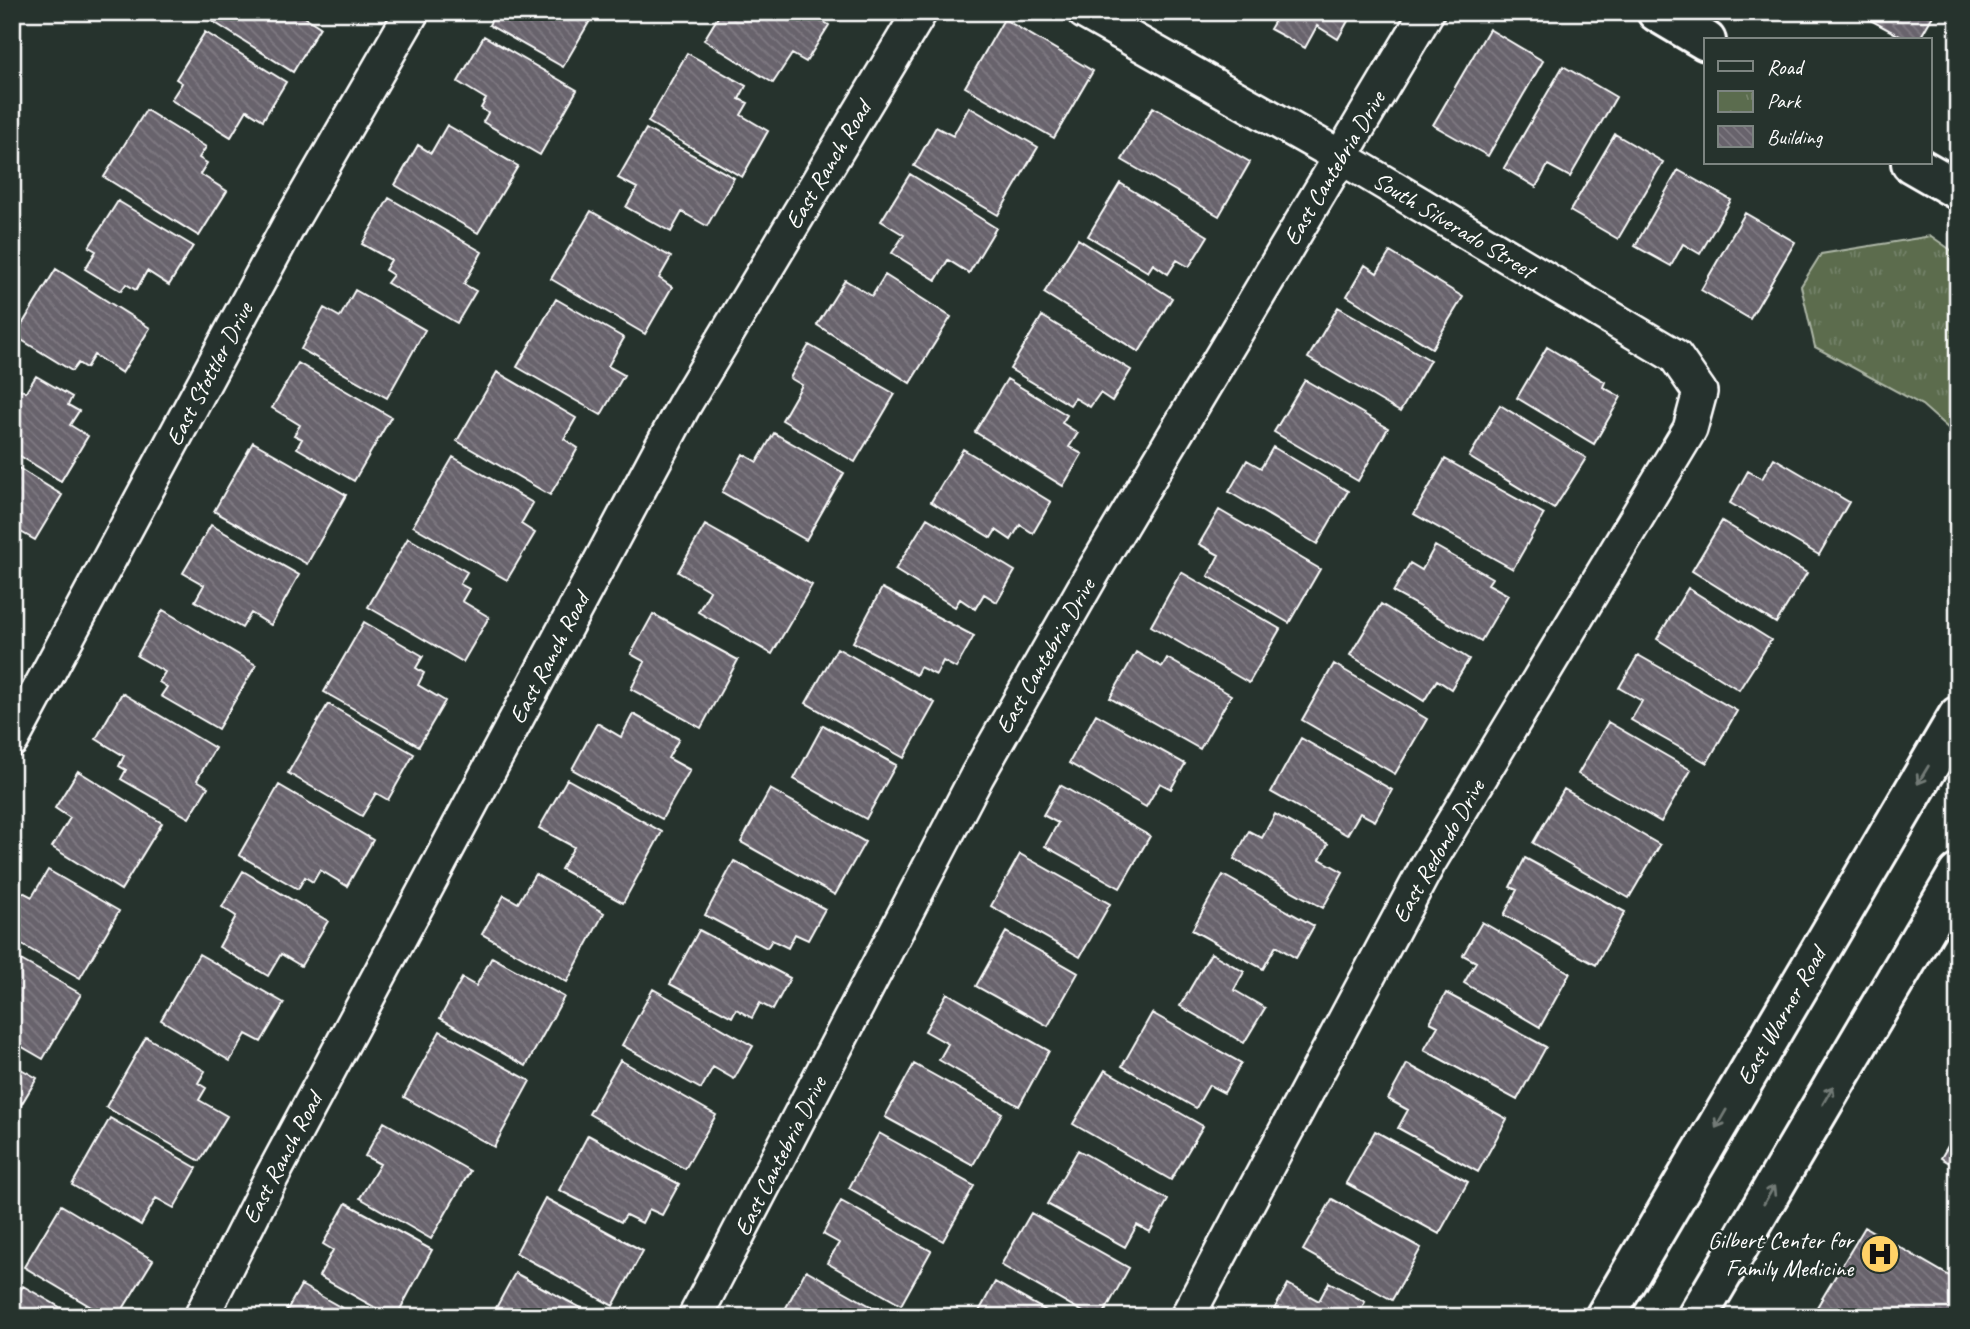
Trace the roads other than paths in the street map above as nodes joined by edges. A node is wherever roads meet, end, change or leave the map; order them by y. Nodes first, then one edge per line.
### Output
1 (412, 12) edge
2 (920, 12) edge
3 (1084, 12) edge
4 (1427, 12) edge
5 (1657, 12) edge
6 (1704, 40) edge
7 (1341, 157) junction
8 (1914, 164) edge
9 (1958, 190) edge
10 (1700, 392) joint
11 (1958, 716) edge
12 (15, 727) edge
13 (1958, 874) edge
14 (201, 1317) edge
15 (695, 1317) edge
16 (1186, 1317) edge
17 (1605, 1317) edge
18 (1697, 1317) edge

1 - 12 street, East Stottler Drive
2 - 14 street, East Ranch Road
3 - 7 street, South Silverado Street
4 - 7 street, East Cantebria Drive
5 - 6 main road
7 - 10 street, South Silverado Street
7 - 15 street, East Cantebria Drive
8 - 9 main road
10 - 16 street, East Redondo Drive
11 -> 17 main road, East Warner Road
18 -> 13 main road

